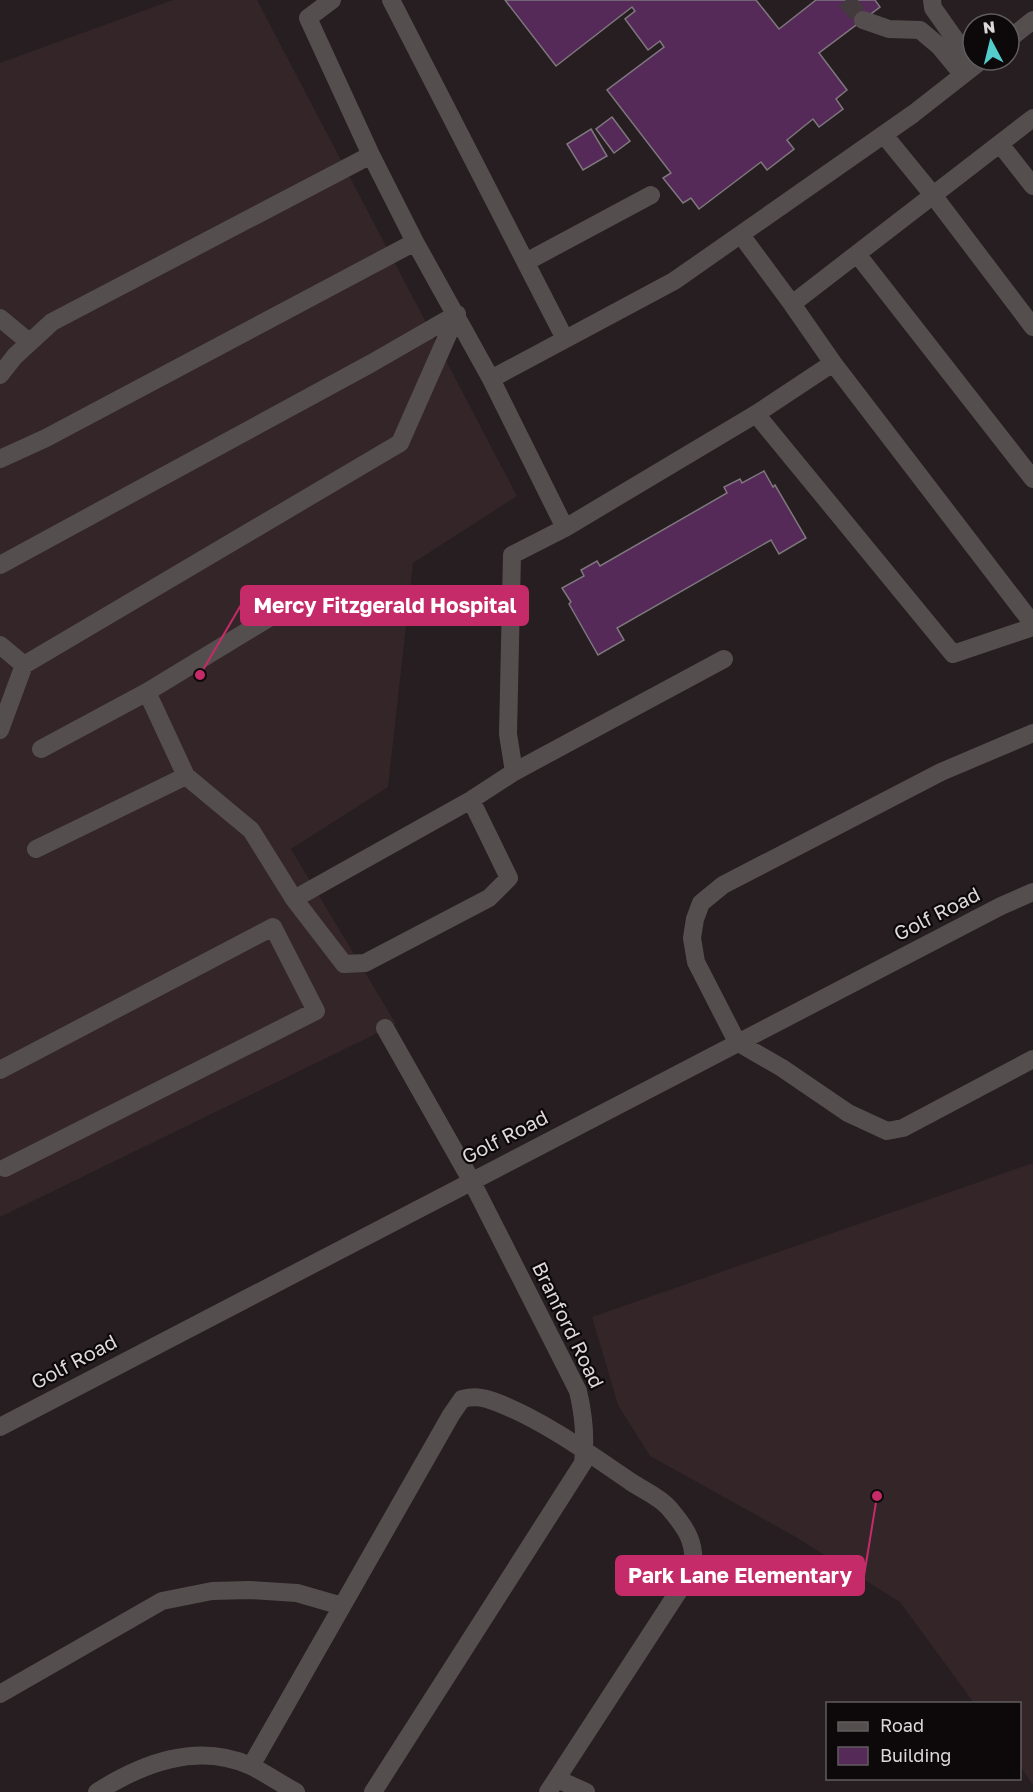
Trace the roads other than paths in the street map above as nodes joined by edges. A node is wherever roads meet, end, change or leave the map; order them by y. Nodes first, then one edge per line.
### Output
1 (332, 0) edge
2 (391, 0) edge
3 (932, 0) edge
4 (863, 20) tunnel mouth
5 (1033, 20) edge
6 (1021, 30) edge
7 (961, 49) edge
8 (961, 60) edge
9 (966, 72) edge
10 (1033, 118) edge
11 (884, 135) junction
12 (1000, 144) junction
13 (371, 155) junction
14 (1033, 186) edge
15 (651, 195) dead end
16 (933, 195) junction
17 (741, 235) junction
18 (415, 242) junction
19 (857, 254) junction
20 (526, 262) junction
21 (792, 304) junction
22 (457, 314) junction
23 (0, 318) edge
24 (1033, 327) edge
25 (565, 339) junction
26 (29, 342) junction
27 (833, 363) junction
28 (0, 375) edge
29 (491, 379) junction
30 (756, 414) junction
31 (0, 459) edge
32 (1033, 479) edge
33 (565, 528) junction
34 (0, 565) edge
35 (282, 610) dead end
36 (1033, 626) edge
37 (0, 645) edge
38 (724, 659) dead end
39 (24, 665) junction
40 (147, 692) junction
41 (0, 730) edge
42 (1033, 733) edge
43 (41, 749) dead end
44 (514, 772) junction
45 (186, 776) junction
46 (471, 800) junction
47 (36, 849) dead end
48 (1033, 892) edge
49 (294, 898) junction
50 (385, 1028) dead end
51 (737, 1042) junction
52 (1033, 1059) edge
53 (0, 1070) edge
54 (2, 1168) edge
55 (471, 1180) junction
56 (0, 1426) edge
57 (584, 1451) junction
58 (342, 1606) junction
59 (0, 1694) edge
60 (251, 1766) junction
61 (553, 1786) edge
62 (97, 1792) edge
63 (296, 1792) edge
64 (373, 1792) edge
65 (586, 1792) edge

1 - 13 street
2 - 20 street
3 - 7 street
4 - 8 street
5 - 6 street
9 - 11 street
10 - 12 street
11 - 16 street
11 - 17 street
12 - 14 street
12 - 16 street
13 - 18 street
13 - 26 street
15 - 20 street
16 - 19 street
16 - 24 street
17 - 21 street
17 - 25 street
18 - 22 street
18 - 31 street
19 - 21 street
19 - 32 street
20 - 25 street
21 - 27 street
22 - 29 street
22 - 34 street
22 - 39 street
23 - 26 street
25 - 29 street
26 - 28 street
27 - 30 street
27 - 36 street
29 - 33 street
30 - 33 street
30 - 36 street
33 - 44 street
35 - 40 street
37 - 39 street
38 - 44 street
39 - 41 street
40 - 43 street
40 - 45 street
42 - 51 street
44 - 46 street
45 - 47 street
45 - 49 street
46 - 49 street
46 - 49 street
48 - 51 street, Golf Road
50 - 55 street, Branford Road
51 - 52 street
51 - 55 street, Golf Road
53 - 54 street
55 - 56 street, Golf Road
55 - 57 street, Branford Road
57 - 58 street
57 - 61 street
57 - 64 street, Branford Road
58 - 59 street
58 - 60 street
60 - 62 street
60 - 63 street
61 - 65 street

